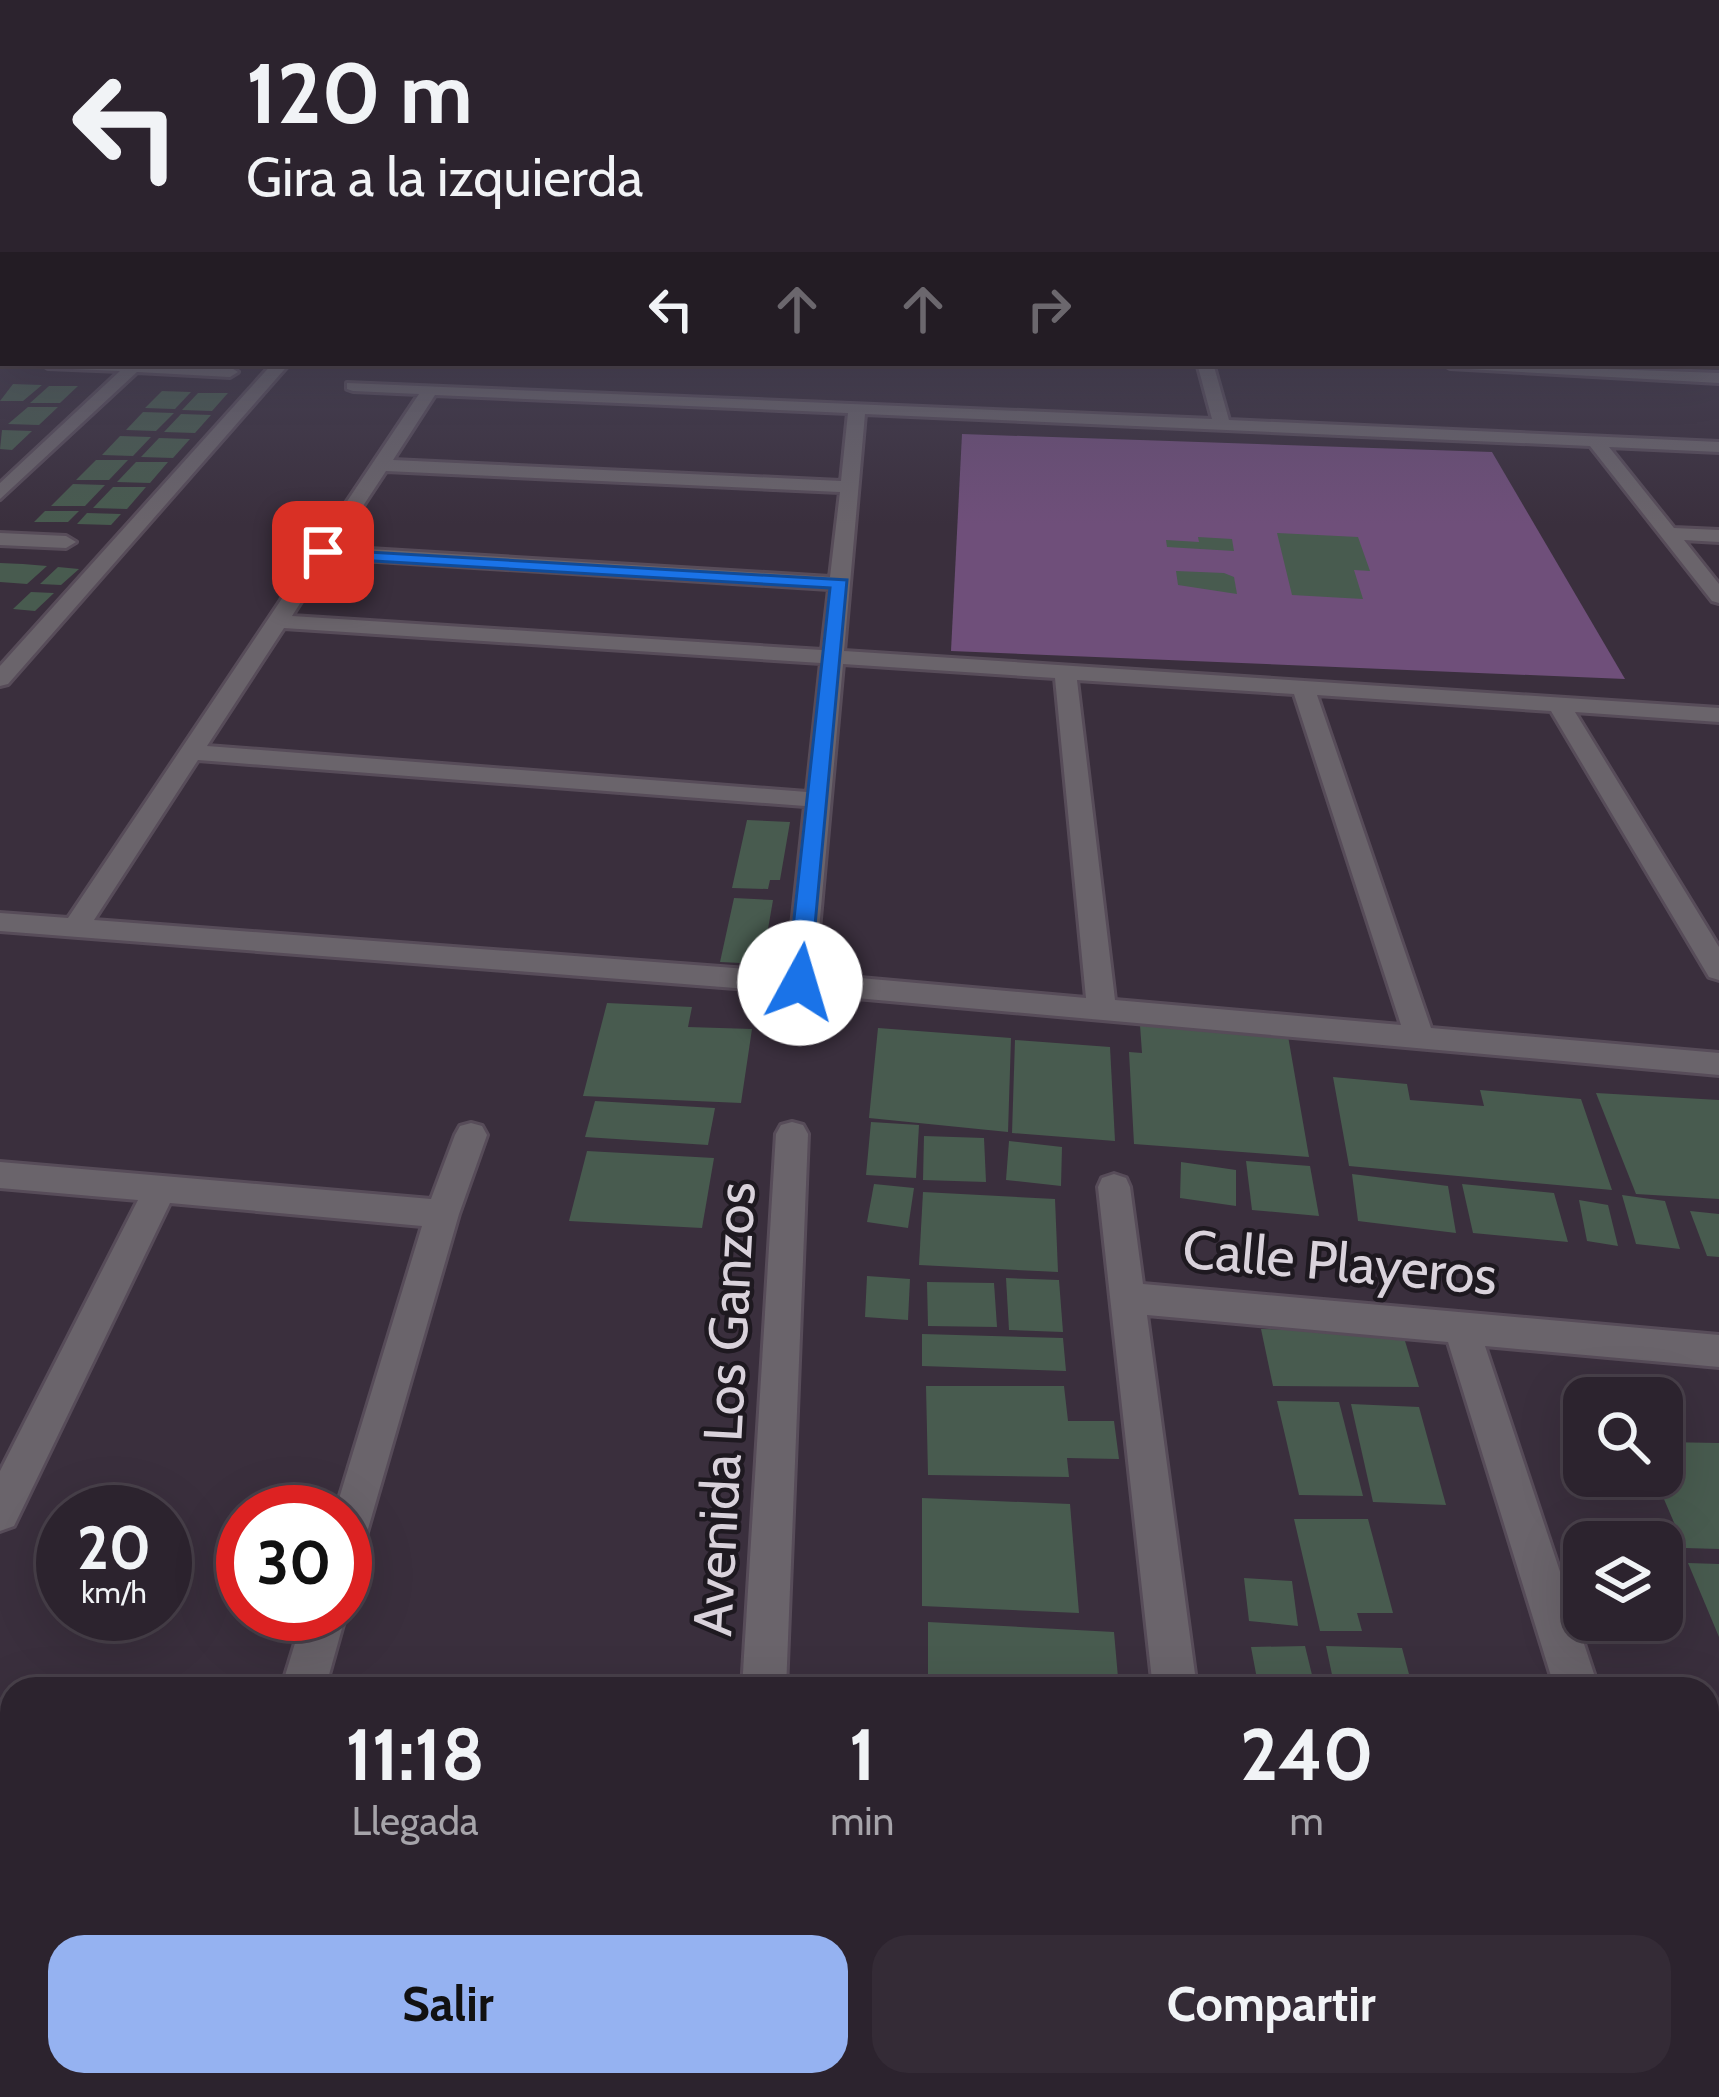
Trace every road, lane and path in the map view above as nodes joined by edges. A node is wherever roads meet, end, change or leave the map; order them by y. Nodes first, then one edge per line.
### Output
1 (99, 366) edge
2 (280, 366) edge
3 (1206, 366) edge
4 (1508, 366) edge
5 (133, 368) junction
6 (230, 372) dead end
7 (1719, 377) edge
8 (353, 386) dead end
9 (430, 390) junction
10 (857, 408) junction
11 (1221, 423) junction
12 (1596, 442) junction
13 (1719, 447) edge
14 (381, 465) junction
15 (849, 487) junction
16 (0, 493) edge
17 (1668, 533) junction
18 (1719, 536) edge
19 (0, 539) edge
20 (66, 542) dead end
21 (323, 552) junction
22 (840, 584) junction
23 (1719, 597) edge
24 (278, 620) junction
25 (11, 653) edge
26 (833, 657) junction
27 (1065, 672) junction
28 (0, 679) edge
29 (1303, 688) junction
30 (1558, 704) junction
31 (1719, 715) edge
32 (191, 752) junction
33 (818, 800) junction
34 (0, 922) edge
35 (75, 928) junction
36 (1719, 970) edge
37 (800, 983) junction
38 (1102, 1010) junction
39 (1420, 1038) junction
40 (1719, 1064) edge
41 (792, 1134) dead end
42 (471, 1135) dead end
43 (0, 1175) edge
44 (1114, 1187) dead end
45 (159, 1192) junction
46 (442, 1214) junction
47 (1130, 1298) junction
48 (1462, 1327) junction
49 (1719, 1351) edge
50 (363, 1485) edge
51 (0, 1512) edge
52 (317, 1641) edge
53 (307, 1677) edge
54 (765, 1677) edge
55 (1174, 1677) edge
56 (1573, 1677) edge

1 - 5 street
2 - 25 street
3 - 11 street
4 - 7 street
5 - 6 street
5 - 16 street
8 - 9 street
9 - 10 street
9 - 14 street
10 - 11 street
10 - 15 street
11 - 12 street
12 - 13 street
12 - 17 street
14 - 15 street
14 - 21 street
15 - 22 street
17 - 18 street
17 - 23 street
19 - 20 street
21 - 22 street
21 - 24 street
22 - 26 street
24 - 26 street
24 - 32 street
25 - 28 street
26 - 27 street
26 - 33 street
27 - 29 street
27 - 38 street
29 - 30 street
29 - 39 street
30 - 31 street
30 - 36 street
32 - 33 street
32 - 35 street
33 - 37 street
34 - 35 street
35 - 37 street
37 - 38 street
38 - 39 street
39 - 40 street
41 - 54 street, Avenida Los Ganzos
42 - 46 street
43 - 45 street
44 - 47 street
45 - 46 street
45 - 51 street
46 - 50 street
47 - 48 street, Calle Playeros
47 - 55 street, Calle Playeros
48 - 49 street, Calle Playeros
48 - 56 street
52 - 53 street

